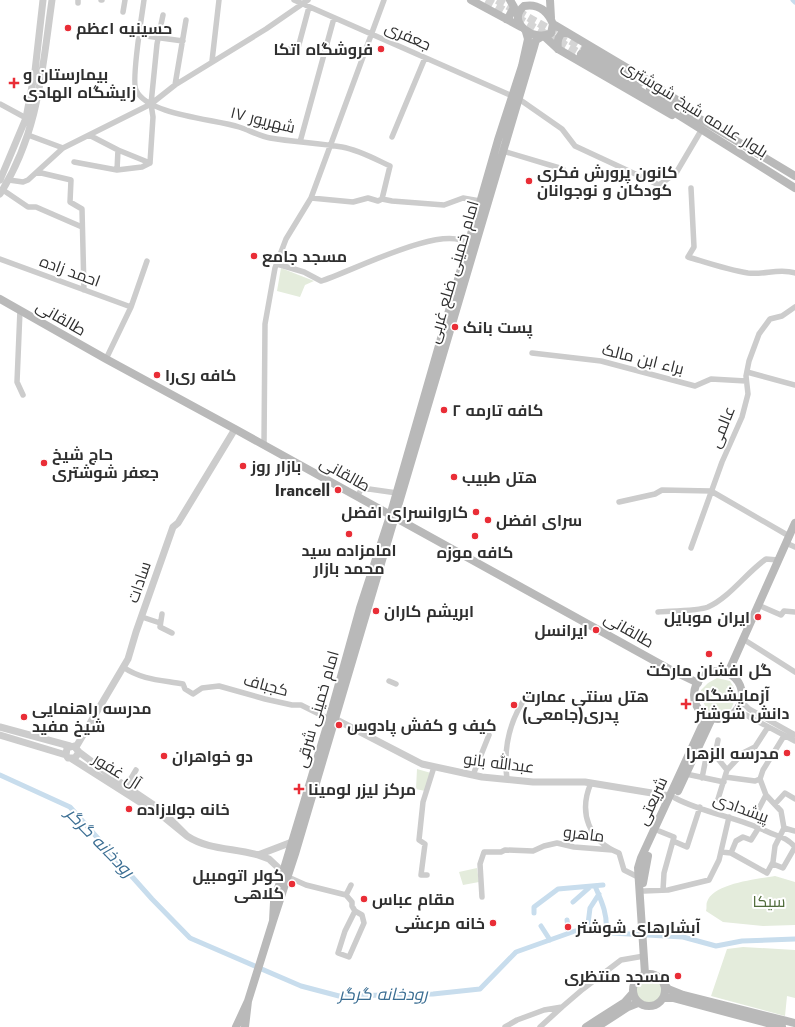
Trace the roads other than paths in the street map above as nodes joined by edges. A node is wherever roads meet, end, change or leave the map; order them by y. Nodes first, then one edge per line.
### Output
1 (43, 0) edge
2 (52, 0) edge
3 (125, 0) edge
4 (144, 0) edge
5 (219, 0) edge
6 (294, 0) edge
7 (308, 0) edge
8 (384, 0) edge
9 (471, 0) edge
10 (510, 0) edge
11 (550, 0) edge
12 (303, 4) junction
13 (528, 4) edge
14 (309, 7) junction
15 (124, 12) dead end
16 (163, 15) dead end
17 (334, 18) junction
18 (506, 19) junction
19 (186, 20) dead end
20 (552, 22) junction
21 (524, 30) junction
22 (371, 34) junction
23 (568, 34) junction
24 (139, 35) junction
25 (543, 37) junction
26 (160, 38) junction
27 (183, 41) junction
28 (531, 46) junction
29 (277, 47) dead end
30 (558, 49) junction
31 (583, 51) tunnel mouth
32 (425, 58) junction
33 (212, 61) junction
34 (175, 85) junction
35 (515, 98) junction
36 (0, 104) edge
37 (151, 104) junction
38 (26, 118) junction
39 (690, 118) junction
40 (34, 120) junction
41 (702, 129) junction
42 (28, 135) junction
43 (89, 135) junction
44 (392, 137) dead end
45 (300, 142) junction
46 (329, 146) junction
47 (63, 148) junction
48 (118, 150) junction
49 (503, 151) junction
50 (74, 162) dead end
51 (150, 163) junction
52 (563, 169) dead end
53 (117, 170) junction
54 (37, 172) junction
55 (795, 176) edge
56 (0, 180) edge
57 (9, 180) junction
58 (691, 188) dead end
59 (795, 188) edge
60 (1, 192) edge
61 (312, 198) junction
62 (382, 199) junction
63 (480, 201) junction
64 (82, 227) junction
65 (472, 245) junction
66 (0, 258) edge
67 (147, 261) dead end
68 (277, 264) junction
69 (795, 273) edge
70 (84, 290) junction
71 (0, 299) edge
72 (131, 307) junction
73 (795, 307) edge
74 (20, 310) junction
75 (532, 353) dead end
76 (106, 359) junction
77 (747, 372) junction
78 (746, 381) junction
79 (795, 385) edge
80 (23, 395) dead end
81 (235, 429) junction
82 (264, 445) junction
83 (711, 491) junction
84 (397, 493) junction
85 (358, 494) dead end
86 (618, 502) dead end
87 (392, 517) junction
88 (795, 523) edge
89 (788, 540) junction
90 (795, 547) edge
91 (691, 548) dead end
92 (778, 560) junction
93 (758, 605) junction
94 (658, 612) dead end
95 (795, 612) edge
96 (162, 614) dead end
97 (142, 618) junction
98 (160, 623) junction
99 (172, 633) dead end
100 (743, 639) junction
101 (123, 667) junction
102 (795, 672) edge
103 (728, 673) junction
104 (389, 681) dead end
105 (698, 683) junction
106 (396, 684) dead end
107 (528, 694) dead end
108 (742, 697) junction
109 (734, 713) junction
110 (710, 717) junction
111 (331, 719) junction
112 (0, 727) edge
113 (768, 727) junction
114 (0, 734) edge
115 (489, 735) dead end
116 (795, 735) edge
117 (784, 736) junction
118 (718, 740) dead end
119 (795, 741) edge
120 (75, 748) junction
121 (715, 755) junction
122 (69, 757) junction
123 (434, 767) junction
124 (136, 770) dead end
125 (727, 770) junction
126 (686, 774) junction
127 (472, 775) junction
128 (702, 778) junction
129 (507, 779) junction
130 (760, 779) junction
131 (725, 780) junction
132 (591, 783) junction
133 (126, 787) junction
134 (766, 795) junction
135 (672, 797) junction
136 (718, 799) dead end
137 (795, 799) edge
138 (775, 804) junction
139 (700, 807) junction
140 (729, 817) junction
141 (759, 828) junction
142 (784, 828) junction
143 (660, 831) junction
144 (795, 831) edge
145 (187, 836) junction
146 (780, 836) junction
147 (673, 841) junction
148 (292, 842) junction
149 (795, 847) edge
150 (612, 850) junction
151 (721, 852) junction
152 (731, 853) junction
153 (258, 855) junction
154 (773, 862) junction
155 (286, 875) junction
156 (427, 875) dead end
157 (638, 877) junction
158 (351, 885) dead end
159 (663, 890) junction
160 (644, 891) junction
161 (346, 895) junction
162 (482, 897) dead end
163 (641, 905) junction
164 (355, 911) junction
165 (644, 956) junction
166 (645, 974) junction
167 (665, 985) junction
168 (633, 993) junction
169 (663, 998) junction
170 (248, 1001) junction
171 (638, 1003) junction
172 (562, 1007) junction
173 (772, 1023) edge
174 (795, 1023) edge
175 (236, 1027) edge
176 (245, 1027) edge
177 (505, 1027) edge
178 (540, 1027) edge
179 (586, 1027) edge
180 (597, 1027) edge
181 (782, 1027) edge

1 - 38 street
2 - 40 street
3 - 15 street
4 - 24 street
5 - 33 street
6 - 12 street, جعفری
7 - 12 street
8 - 22 street
9 - 18 main road
10 - 13 main road
10 - 18 main road
11 - 20 main road
12 - 14 street, جعفری
12 - 33 street
13 - 20 main road
13 - 21 main road
14 - 17 street, جعفری
14 - 29 street
16 - 26 street
17 - 22 street, جعفری
17 - 45 street
18 - 21 main road
19 - 27 street
20 - 23 main road
20 - 25 main road
21 - 25 main road
21 - 28 main road, امام خمینی ضلع غربی
22 - 32 street, جعفری
22 - 46 street
23 - 30 main road
23 - 39 main road
24 - 26 street
24 - 37 street, ۱۷ شهریور
25 - 28 main road, امام خمینی ضلع غربی
25 - 30 main road
26 - 27 street
26 - 37 street
27 - 34 street
28 - 35 main road, امام خمینی ضلع غربی
30 - 39 main road
31 - 39 main road, بلوار علامه شیخ شوشتری
32 - 35 street, جعفری
32 - 44 street
33 - 34 street
34 - 37 street
35 - 41 street, جعفری
35 - 49 main road, امام خمینی ضلع غربی
35 - 63 main road, امام خمینی ضلع غربی
36 - 38 street
37 - 43 street
37 - 45 street, ۱۷ شهریور
37 - 51 street
38 - 40 street
38 - 56 street
39 - 41 main road, بلوار علامه شیخ شوشتری
39 - 55 main road, بلوار علامه شیخ شوشتری
40 - 42 street
41 - 59 main road, بلوار علامه شیخ شوشتری
42 - 47 street
42 - 57 street
43 - 47 street
43 - 48 street
45 - 46 street, ۱۷ شهریور
46 - 61 street
46 - 62 street, ۱۷ شهریور
47 - 54 street
48 - 51 street
48 - 53 street
49 - 52 street
49 - 65 main road, امام خمینی ضلع غربی
50 - 53 street
51 - 53 street
54 - 57 street
54 - 64 street
57 - 60 street
58 - 69 street
60 - 64 street
61 - 62 street
61 - 68 street
62 - 63 street
63 - 65 main road, امام خمینی ضلع غربی
64 - 70 street
65 - 68 street
65 - 84 main road, امام خمینی ضلع غربی
65 - 87 main road, امام خمینی ضلع غربی
66 - 70 street, احمد زاده
67 - 72 street
68 - 82 street
70 - 72 street, احمد زاده
71 - 74 main road, طالقانی
72 - 76 street
73 - 77 street, عالمی
74 - 76 main road, طالقانی
74 - 80 street
75 - 78 street, براء ابن مالک
76 - 81 main road, طالقانی
77 - 78 street, عالمی
77 - 79 street
78 - 83 street, عالمی
81 - 82 main road, طالقانی
81 - 97 street, سادات
82 - 87 main road, طالقانی
83 - 86 street
83 - 89 street
83 - 91 street, عالمی
84 - 85 street
84 - 87 main road, امام خمینی ضلع غربی
87 - 105 main road, طالقانی
87 - 111 main road, امام خمینی شرقی
88 - 89 main road
89 - 90 street
89 - 92 main road
92 - 93 main road
92 - 94 street
93 - 95 street
93 - 100 main road
96 - 98 street
97 - 98 street
97 - 101 street, سادات
98 - 99 street
100 - 102 street
100 - 103 main road
101 - 111 street, کجباف
101 - 120 street, سادات
103 - 105 main road
103 - 108 main road
104 - 106 street
105 - 110 main road
107 - 129 street
108 - 109 main road
108 - 116 street
109 - 110 main road
109 - 113 street
110 - 126 main road, شریعتی
110 - 135 main road, شریعتی
111 - 123 street, عبدالله بانو
111 - 148 main road, امام خمینی شرقی
111 - 155 main road, امام خمینی شرقی
112 - 120 street
113 - 117 street
113 - 125 street
114 - 122 street, آل غفور
115 - 127 street
117 - 119 street
117 - 130 street
118 - 121 street
120 - 122 street
120 - 122 street
120 - 133 street, آل غفور
121 - 125 street
121 - 128 street
122 - 145 street, آل غفور
123 - 127 street, عبدالله بانو
123 - 156 street
124 - 133 street
125 - 131 street
126 - 128 street
126 - 135 main road, شریعتی
127 - 129 street, عبدالله بانو
128 - 131 street
129 - 132 street, عبدالله بانو
130 - 131 street
130 - 134 street
131 - 136 street
132 - 135 street, عبدالله بانو
132 - 150 street
133 - 145 street, آل غفور
134 - 138 street
134 - 141 street
135 - 139 street, پیشدادی
135 - 143 main road, شریعتی
135 - 157 main road, شریعتی
137 - 138 street
138 - 142 street
139 - 140 street, پیشدادی
139 - 147 street
140 - 141 street, پیشدادی
140 - 151 street
141 - 146 street, پیشدادی
141 - 152 street
142 - 144 street
142 - 146 street
143 - 147 street
143 - 160 main road, شریعتی
145 - 153 street, آل غفور
146 - 149 street, پیشدادی
146 - 154 street
147 - 159 street
148 - 153 street
148 - 155 main road, امام خمینی شرقی
149 - 154 street
150 - 157 street
150 - 162 street, ماهرو
151 - 152 street
151 - 159 street
152 - 154 street
153 - 155 street, آل غفور
155 - 161 street
155 - 170 main road, امام خمینی شرقی
157 - 163 main road, شریعتی
158 - 161 street
159 - 160 street
160 - 163 main road, شریعتی
161 - 164 street
163 - 165 main road
164 - 164 street
165 - 166 main road
165 - 172 street
166 - 167 main road
166 - 168 main road
167 - 169 main road
167 - 173 main road
168 - 171 main road
168 - 179 main road
169 - 171 main road
169 - 173 main road
170 - 175 main road
170 - 176 main road
171 - 180 main road
172 - 177 street
172 - 178 street
173 - 174 main road
173 - 181 main road

